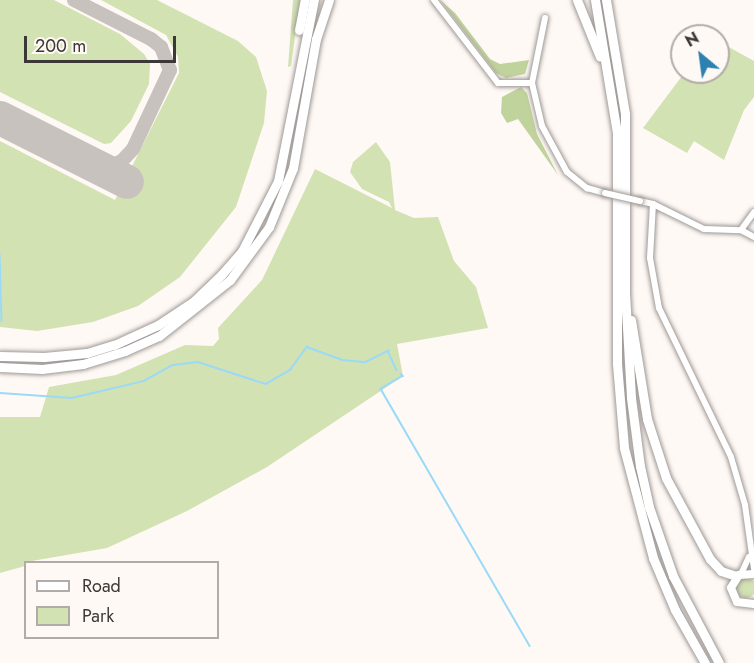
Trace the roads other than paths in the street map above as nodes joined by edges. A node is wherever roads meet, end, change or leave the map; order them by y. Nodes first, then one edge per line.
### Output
1 (305, 0) edge
2 (314, 0) edge
3 (329, 0) edge
4 (434, 0) edge
5 (577, 0) edge
6 (595, 0) edge
7 (606, 0) edge
8 (545, 18) dead end
9 (609, 81) junction
10 (297, 83) junction
11 (532, 83) junction
12 (653, 204) junction
13 (754, 212) edge
14 (741, 230) junction
15 (754, 237) edge
16 (624, 277) junction
17 (0, 356) edge
18 (0, 368) edge
19 (750, 554) junction
20 (754, 569) edge
21 (754, 574) edge
22 (739, 575) junction
23 (752, 606) edge
24 (705, 663) edge
25 (719, 663) edge

1 - 10 highway
2 - 10 highway
3 - 18 highway
4 - 11 street
5 - 9 highway
6 - 9 highway
7 - 16 highway
8 - 11 street
9 - 24 highway
10 - 17 highway
11 - 12 street, bridge
12 - 14 street
12 - 19 street
13 - 14 street
14 - 15 street
16 - 22 highway
16 - 25 highway
19 - 20 street
19 - 22 street
21 - 22 main road
22 - 23 main road

